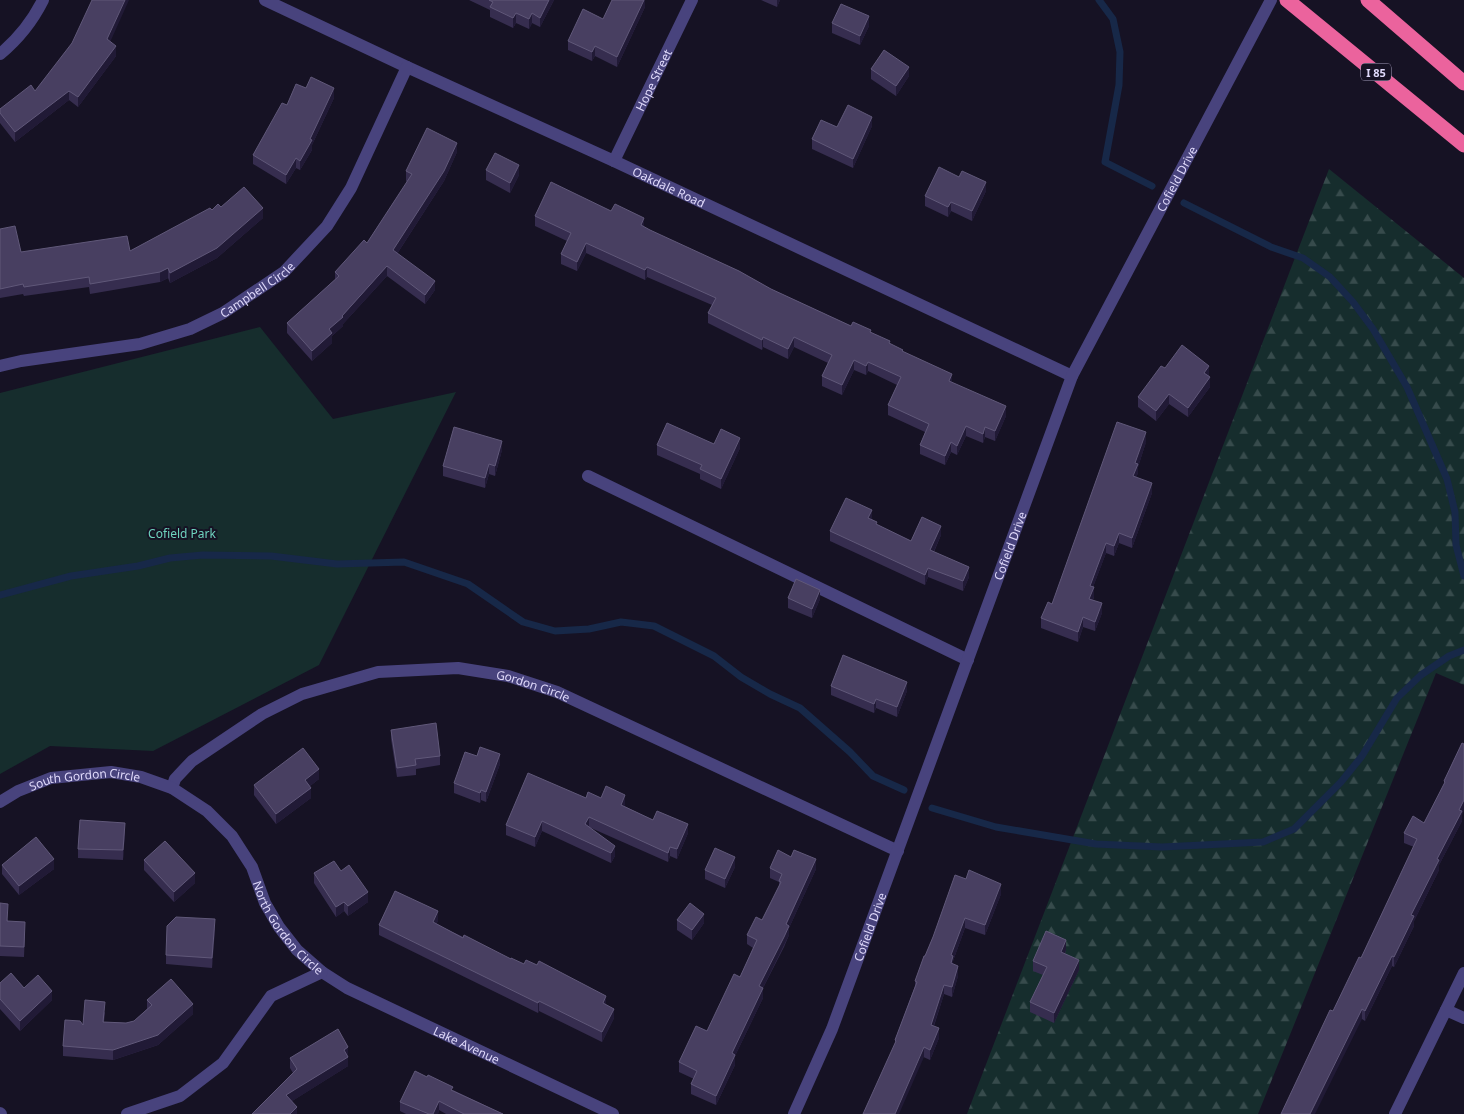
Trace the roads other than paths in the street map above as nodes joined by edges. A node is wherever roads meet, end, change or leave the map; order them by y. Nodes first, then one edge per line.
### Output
1 (43, 0) edge
2 (265, 0) edge
3 (692, 0) edge
4 (1271, 0) edge
5 (1287, 0) edge
6 (1368, 0) edge
7 (0, 54) edge
8 (407, 68) junction
9 (1464, 83) edge
10 (1464, 145) edge
11 (614, 161) junction
12 (0, 366) edge
13 (1072, 376) junction
14 (588, 476) dead end
15 (968, 660) junction
16 (172, 788) junction
17 (0, 802) edge
18 (898, 851) junction
19 (322, 972) junction
20 (1464, 973) edge
21 (1446, 1010) junction
22 (1464, 1018) edge
23 (127, 1114) edge
24 (613, 1114) edge
25 (794, 1114) edge
26 (1394, 1114) edge

1 - 7 street
2 - 8 street, Oakdale Road
3 - 11 street, Hope Street
4 - 13 street, Cofield Drive
5 - 10 highway, I 85
6 - 9 highway
8 - 11 street, Oakdale Road
8 - 12 street, Campbell Circle
11 - 13 street, Oakdale Road
13 - 15 street, Cofield Drive
14 - 15 street
15 - 18 street, Cofield Drive
16 - 17 street, South Gordon Circle
16 - 18 street, Gordon Circle
16 - 19 street, North Gordon Circle
18 - 25 street, Cofield Drive
19 - 23 street, North Gordon Circle
19 - 24 street, Lake Avenue
20 - 21 street
21 - 22 street
21 - 26 street

